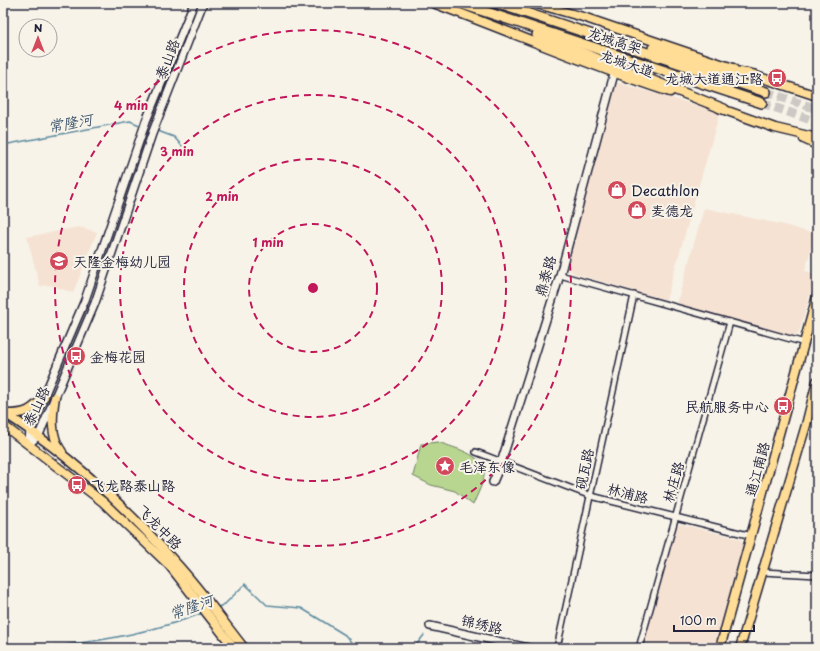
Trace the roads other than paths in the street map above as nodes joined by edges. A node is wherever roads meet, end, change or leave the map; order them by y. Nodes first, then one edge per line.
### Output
1 (194, 3) edge
2 (203, 3) edge
3 (433, 3) edge
4 (460, 3) edge
5 (496, 3) edge
6 (502, 3) edge
7 (534, 3) edge
8 (614, 74) junction
9 (754, 76) junction
10 (766, 92) tunnel mouth
11 (804, 92) junction
12 (817, 93) edge
13 (817, 96) edge
14 (762, 103) tunnel mouth
15 (724, 109) junction
16 (775, 128) junction
17 (817, 138) edge
18 (817, 145) edge
19 (560, 275) junction
20 (634, 296) junction
21 (817, 296) edge
22 (730, 322) junction
23 (805, 343) junction
24 (817, 381) edge
25 (44, 397) junction
26 (55, 397) junction
27 (4, 413) edge
28 (3, 425) edge
29 (30, 429) junction
30 (39, 435) junction
31 (29, 444) junction
32 (476, 452) dead end
33 (70, 462) junction
34 (501, 463) junction
35 (493, 482) dead end
36 (591, 496) junction
37 (675, 518) junction
38 (752, 536) junction
39 (762, 572) junction
40 (817, 575) edge
41 (210, 610) junction
42 (430, 626) dead end
43 (234, 648) edge
44 (244, 648) edge
45 (528, 648) edge
46 (557, 648) edge
47 (639, 648) edge
48 (720, 648) edge
49 (740, 648) edge

1 - 25 main road, 泰山路
2 - 26 main road, 泰山路
3 - 8 main road, 龙城大道
4 - 14 highway, 龙城高架
4 - 15 highway
5 - 10 highway, 龙城高架
6 - 9 highway
7 - 9 main road, 龙城大道
8 - 15 main road, 龙城大道
8 - 19 main road, 鼎泰路
9 - 11 main road, 龙城大道
11 - 12 main road
11 - 13 main road, 龙城大道
15 - 16 main road, 龙城大道
16 - 17 main road, 龙城大道
16 - 18 main road
19 - 20 street
19 - 34 main road, 鼎泰路
20 - 22 street
20 - 36 street, 砚瓦路
21 - 23 main road, 通江南路
22 - 23 street
22 - 37 street, 林庄路
23 - 38 main road, 通江南路
24 - 39 main road
25 - 27 main road
25 - 29 main road, 泰山路
26 - 30 main road, 泰山路
26 - 33 main road
27 - 29 main road, 飞龙中路
28 - 31 main road, 飞龙中路
29 - 30 main road, 飞龙中路
29 - 31 main road, 泰山路
30 - 31 main road, 泰山路
30 - 33 main road, 飞龙中路
31 - 41 main road, 飞龙中路
32 - 34 street, 林浦路
33 - 41 main road, 飞龙中路
34 - 35 main road, 鼎泰路
34 - 36 street, 林浦路
36 - 37 street, 林浦路
36 - 46 street, 砚瓦路
37 - 38 street, 林浦路
37 - 47 street, 林庄路
38 - 48 main road, 通江南路
39 - 40 street
39 - 49 main road
41 - 43 main road, 飞龙中路
41 - 44 main road, 飞龙中路
42 - 45 main road, 锦绣路

